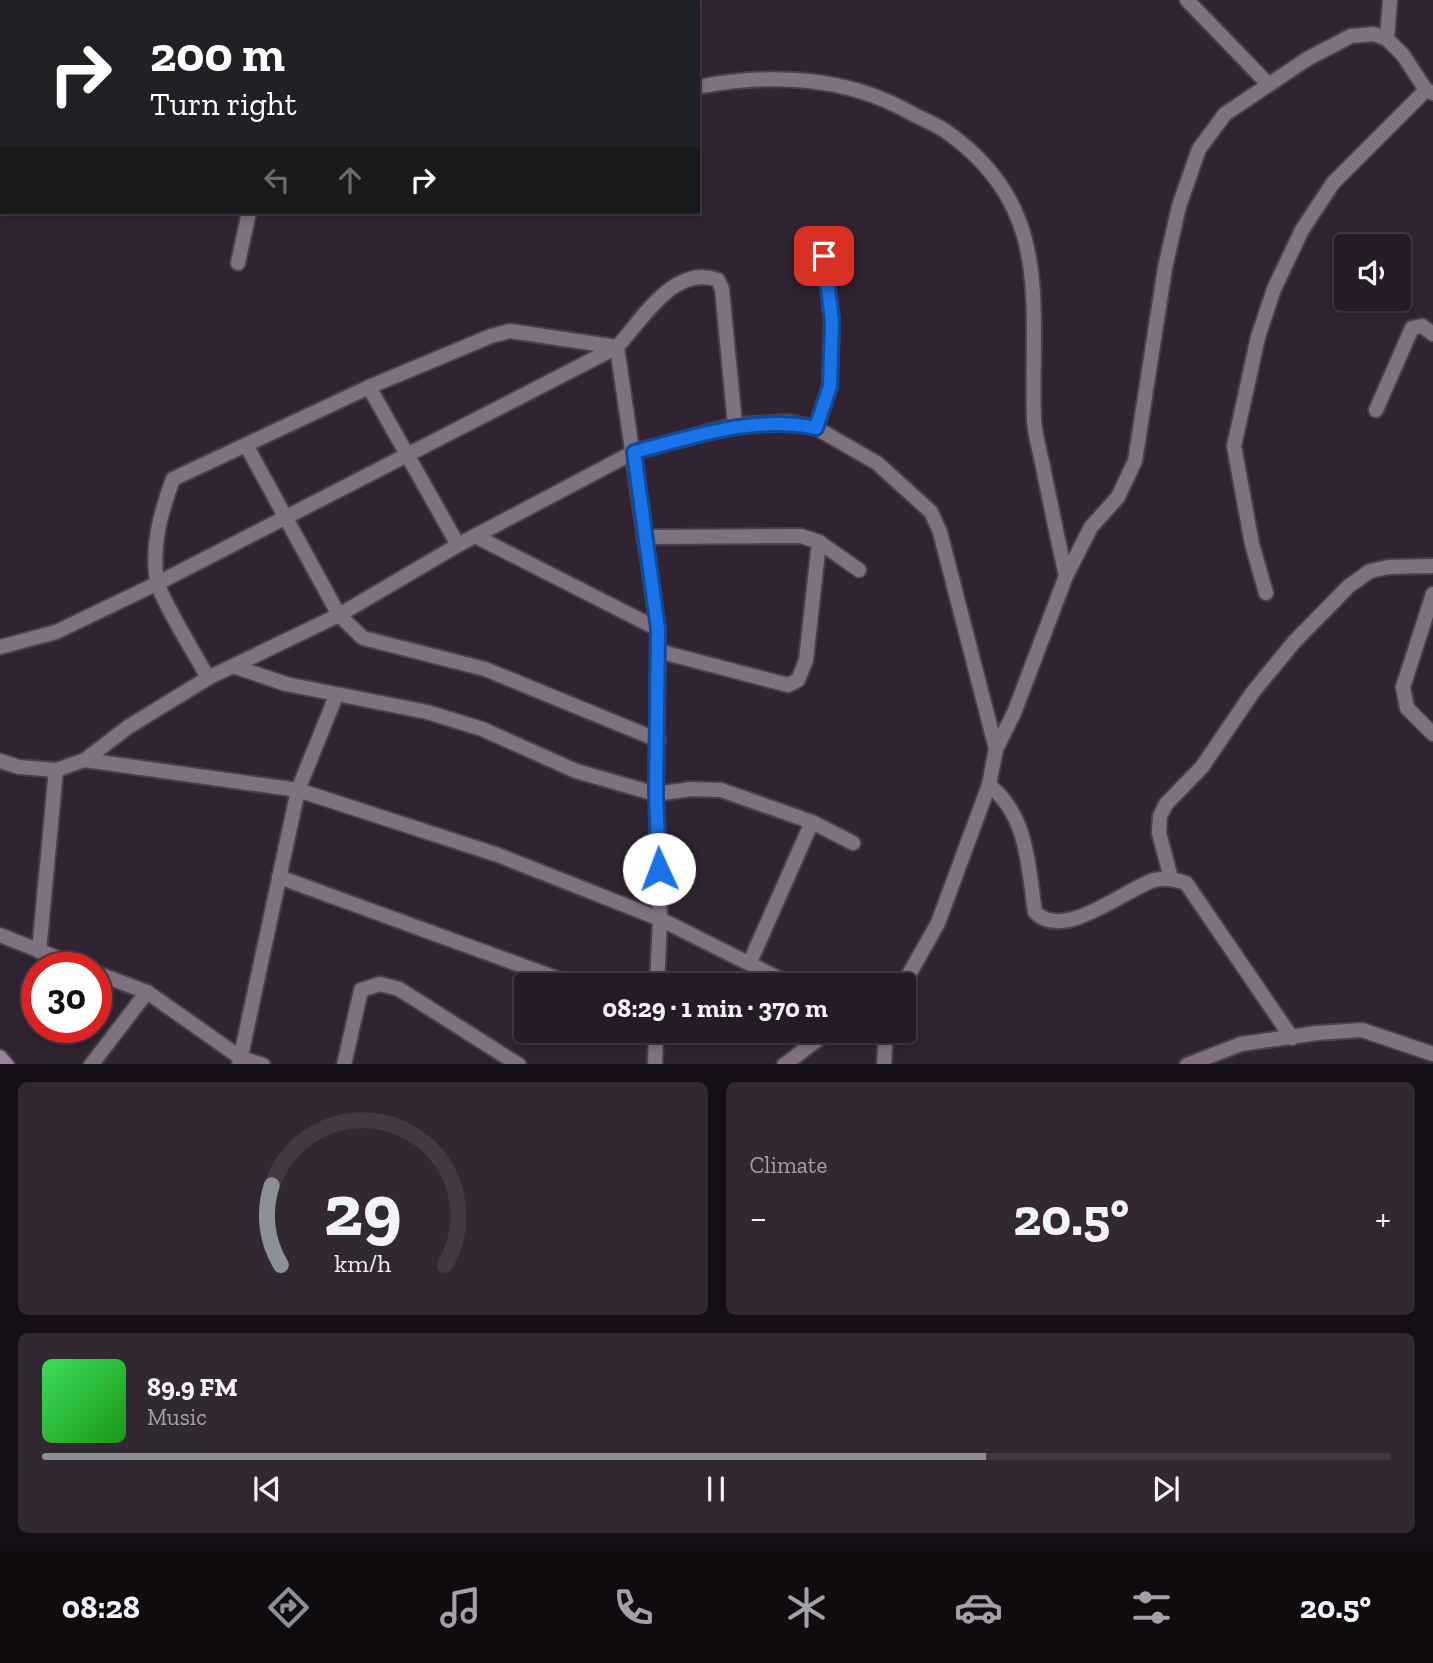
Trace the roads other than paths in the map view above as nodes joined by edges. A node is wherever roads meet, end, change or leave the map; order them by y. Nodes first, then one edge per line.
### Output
1 (1187, 0) edge
2 (1390, 0) edge
3 (1387, 39) junction
4 (1267, 83) junction
5 (700, 87) edge
6 (1429, 91) edge
7 (249, 214) edge
8 (824, 256) dead end
9 (238, 263) dead end
10 (1433, 334) edge
11 (617, 347) junction
12 (369, 387) junction
13 (1376, 410) dead end
14 (735, 425) junction
15 (816, 428) junction
16 (246, 445) junction
17 (634, 452) junction
18 (407, 455) junction
19 (286, 517) junction
20 (477, 537) junction
21 (644, 537) junction
22 (819, 542) junction
23 (458, 545) junction
24 (1433, 566) edge
25 (859, 570) dead end
26 (1066, 576) junction
27 (158, 583) junction
28 (1266, 593) dead end
29 (1433, 594) edge
30 (340, 615) junction
31 (1427, 627) edge
32 (658, 629) junction
33 (0, 647) edge
34 (658, 651) junction
35 (233, 666) junction
36 (208, 678) junction
37 (337, 696) junction
38 (1433, 734) edge
39 (658, 740) junction
40 (996, 749) junction
41 (85, 760) junction
42 (0, 761) edge
43 (56, 770) junction
44 (989, 785) junction
45 (298, 790) junction
46 (656, 794) junction
47 (812, 822) junction
48 (853, 843) dead end
49 (279, 877) junction
50 (1171, 878) junction
51 (660, 919) junction
52 (0, 935) edge
53 (39, 951) joint
54 (750, 962) junction
55 (542, 973) edge
56 (658, 973) edge
57 (770, 973) edge
58 (910, 973) edge
59 (112, 979) edge
60 (147, 992) junction
61 (1292, 1038) junction
62 (656, 1043) edge
63 (813, 1043) edge
64 (885, 1043) edge
65 (1433, 1054) edge
66 (240, 1061) edge
67 (92, 1064) edge
68 (257, 1064) edge
69 (344, 1064) edge
70 (517, 1064) edge
71 (655, 1064) edge
72 (785, 1064) edge
73 (884, 1064) edge
74 (1190, 1064) edge

1 - 4 street
2 - 3 street
3 - 4 street
3 - 6 street
4 - 26 street
5 - 26 street
6 - 28 street
7 - 9 street
8 - 15 street
10 - 13 street
11 - 12 street
11 - 14 street
11 - 17 street
11 - 18 street
12 - 16 street
12 - 18 street
14 - 15 street
14 - 17 street
15 - 40 street
16 - 19 street
16 - 27 street
17 - 20 street
17 - 21 street
18 - 19 street
18 - 23 street
19 - 27 street
19 - 30 street
20 - 23 street
20 - 32 street
21 - 22 street
21 - 32 street
22 - 25 street
22 - 34 street
23 - 30 street
24 - 50 street
26 - 40 street
27 - 33 street
27 - 36 street
29 - 31 street
30 - 35 street
30 - 39 street
31 - 38 street
32 - 34 street
34 - 39 street
35 - 36 street
35 - 37 street
36 - 41 street
37 - 45 street
37 - 46 street
39 - 46 street
40 - 44 street
41 - 43 street
41 - 45 street
42 - 43 street
43 - 53 street
44 - 50 street
44 - 58 street
45 - 49 street
45 - 51 street
46 - 47 street
46 - 51 street
47 - 48 street
47 - 54 street
49 - 55 street
49 - 66 street
50 - 61 street
51 - 54 street
51 - 56 street
52 - 53 street
54 - 57 street
59 - 60 street
60 - 66 street
60 - 67 street
61 - 65 street
61 - 74 street
62 - 71 street
63 - 72 street
64 - 73 street
66 - 68 street
69 - 70 street

